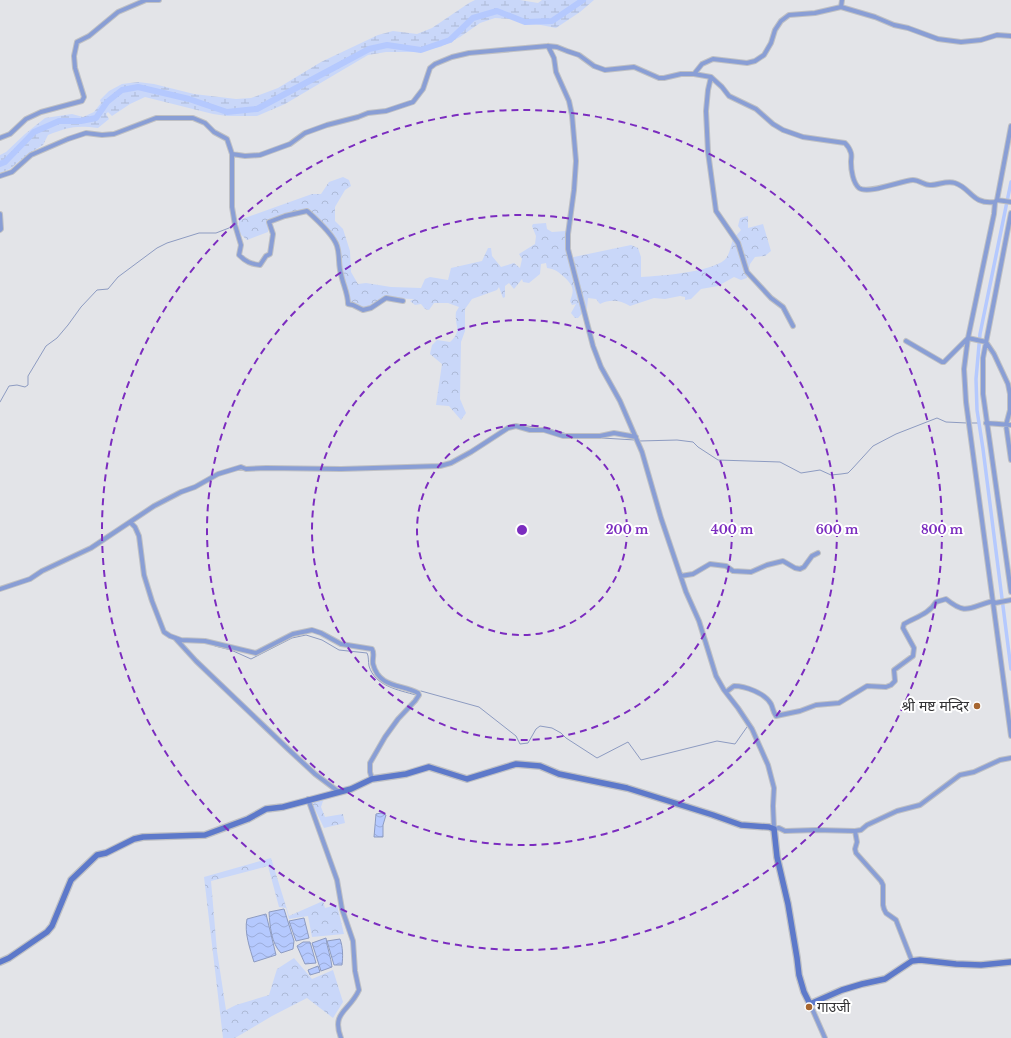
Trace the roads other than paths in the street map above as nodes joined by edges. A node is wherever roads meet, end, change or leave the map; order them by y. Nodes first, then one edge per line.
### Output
1 (159, 0) edge
2 (842, 0) edge
3 (841, 7) junction
4 (1011, 36) edge
5 (548, 46) junction
6 (694, 74) junction
7 (711, 77) junction
8 (1011, 126) edge
9 (0, 138) edge
10 (232, 154) junction
11 (0, 176) edge
12 (996, 201) junction
13 (1011, 202) edge
14 (1011, 212) edge
15 (0, 214) edge
16 (0, 230) edge
17 (403, 301) dead end
18 (793, 326) dead end
19 (970, 338) junction
20 (906, 341) dead end
21 (984, 341) junction
22 (986, 423) junction
23 (1009, 425) edge
24 (636, 437) junction
25 (1011, 460) edge
26 (130, 522) junction
27 (818, 553) dead end
28 (681, 576) junction
29 (0, 589) edge
30 (1011, 592) edge
31 (1010, 601) edge
32 (994, 602) junction
33 (174, 637) junction
34 (726, 692) junction
35 (1011, 736) edge
36 (1011, 758) edge
37 (372, 778) junction
38 (339, 792) junction
39 (308, 799) junction
40 (774, 829) junction
41 (855, 831) junction
42 (912, 961) junction
43 (0, 962) edge
44 (1011, 962) edge
45 (810, 1004) junction
46 (341, 1038) edge
47 (825, 1038) edge

1 - 9 street
2 - 3 street
3 - 4 street
3 - 6 street
5 - 6 street
5 - 10 street
5 - 24 street
6 - 7 street
7 - 12 street
7 - 18 street
8 - 12 street
10 - 11 street
10 - 17 street
12 - 13 street
12 - 19 street
14 - 21 street
15 - 16 street
19 - 20 street
19 - 21 street
19 - 32 street
21 - 22 street
21 - 23 street
22 - 23 street
22 - 30 street
23 - 25 street
24 - 26 street
24 - 28 street
26 - 29 street
26 - 33 street
27 - 28 street
28 - 34 street
31 - 32 street
32 - 34 street
32 - 35 street
33 - 37 street
33 - 38 street
34 - 40 street
36 - 41 street
37 - 38 street
37 - 40 street
38 - 39 street
39 - 43 street
39 - 46 street
40 - 41 street
40 - 45 street
41 - 42 street
42 - 44 street
42 - 45 street
45 - 47 street

